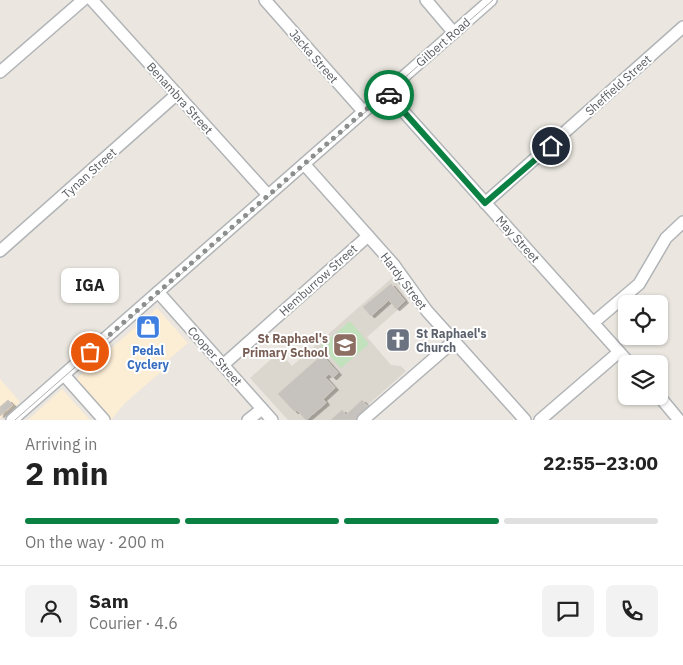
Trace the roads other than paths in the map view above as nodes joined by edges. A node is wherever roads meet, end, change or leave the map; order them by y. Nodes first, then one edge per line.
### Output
1 (83, 0) edge
2 (92, 0) edge
3 (266, 0) edge
4 (426, 0) edge
5 (491, 0) edge
6 (683, 27) edge
7 (454, 32) junction
8 (0, 72) edge
9 (386, 92) junction
10 (177, 94) junction
11 (364, 112) junction
12 (304, 164) junction
13 (268, 195) junction
14 (485, 203) junction
15 (683, 222) edge
16 (368, 236) junction
17 (0, 251) edge
18 (158, 292) junction
19 (593, 324) junction
20 (454, 341) junction
21 (619, 352) junction
22 (622, 355) edge
23 (223, 365) junction
24 (64, 375) junction
25 (666, 405) edge
26 (262, 408) junction
27 (12, 420) edge
28 (104, 420) edge
29 (248, 420) edge
30 (272, 420) edge
31 (363, 420) edge
32 (525, 420) edge
33 (540, 420) edge
34 (680, 420) edge

1 - 8 street
2 - 10 street, Benambra Street
3 - 11 street, Jacka Street
4 - 7 street
5 - 7 street, Gilbert Road
6 - 14 street, Sheffield Street
7 - 9 street, Gilbert Road
9 - 11 street, Gilbert Road
9 - 14 street, May Street
10 - 13 street, Benambra Street
10 - 17 street, Tynan Street
11 - 12 street, Gilbert Road
12 - 13 street, Gilbert Road
12 - 16 street, Hardy Street
13 - 18 street, Gilbert Road
14 - 19 street, May Street
15 - 19 street
16 - 20 street, Hardy Street
16 - 23 street, Hemburrow Street
18 - 23 street, Cooper Street
18 - 24 street, Gilbert Road
19 - 21 street, May Street
20 - 31 street
20 - 32 street, Hardy Street
21 - 22 street, May Street
21 - 33 street
23 - 26 street, Cooper Street
24 - 27 street, Gilbert Road
24 - 28 street
25 - 34 street
26 - 29 street
26 - 30 street, Cooper Street

